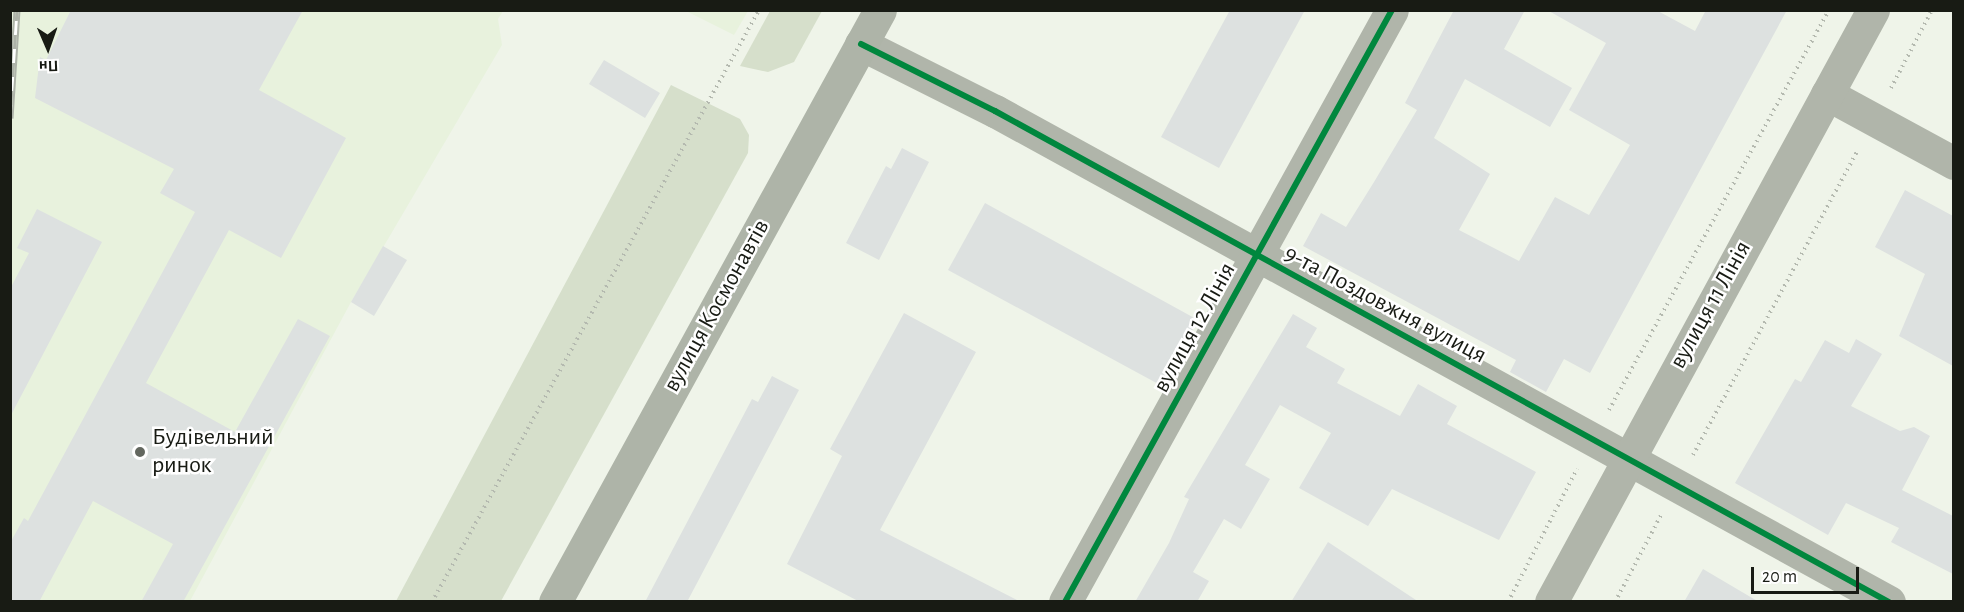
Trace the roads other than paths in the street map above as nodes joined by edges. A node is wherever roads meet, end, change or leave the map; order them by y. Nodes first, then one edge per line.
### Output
1 (880, 10) edge
2 (1392, 10) edge
3 (1873, 10) edge
4 (861, 45) junction
5 (1827, 94) junction
6 (1953, 163) edge
7 (1255, 256) junction
8 (1627, 457) junction
9 (555, 602) edge
10 (1065, 602) edge
11 (1551, 602) edge
12 (1889, 602) edge

1 - 4 main road, вулиця Космонавтів
2 - 7 street, вулиця 12 Лінія
3 - 5 street, вулиця 11 Лінія
4 - 7 street, 9-та Поздовжня вулиця
4 - 9 main road, вулиця Космонавтів
5 - 6 street
5 - 8 street, вулиця 11 Лінія
7 - 8 street, 9-та Поздовжня вулиця
7 - 10 street, вулиця 12 Лінія
8 - 11 street, вулиця 11 Лінія
8 - 12 street, 9-та Поздовжня вулиця

